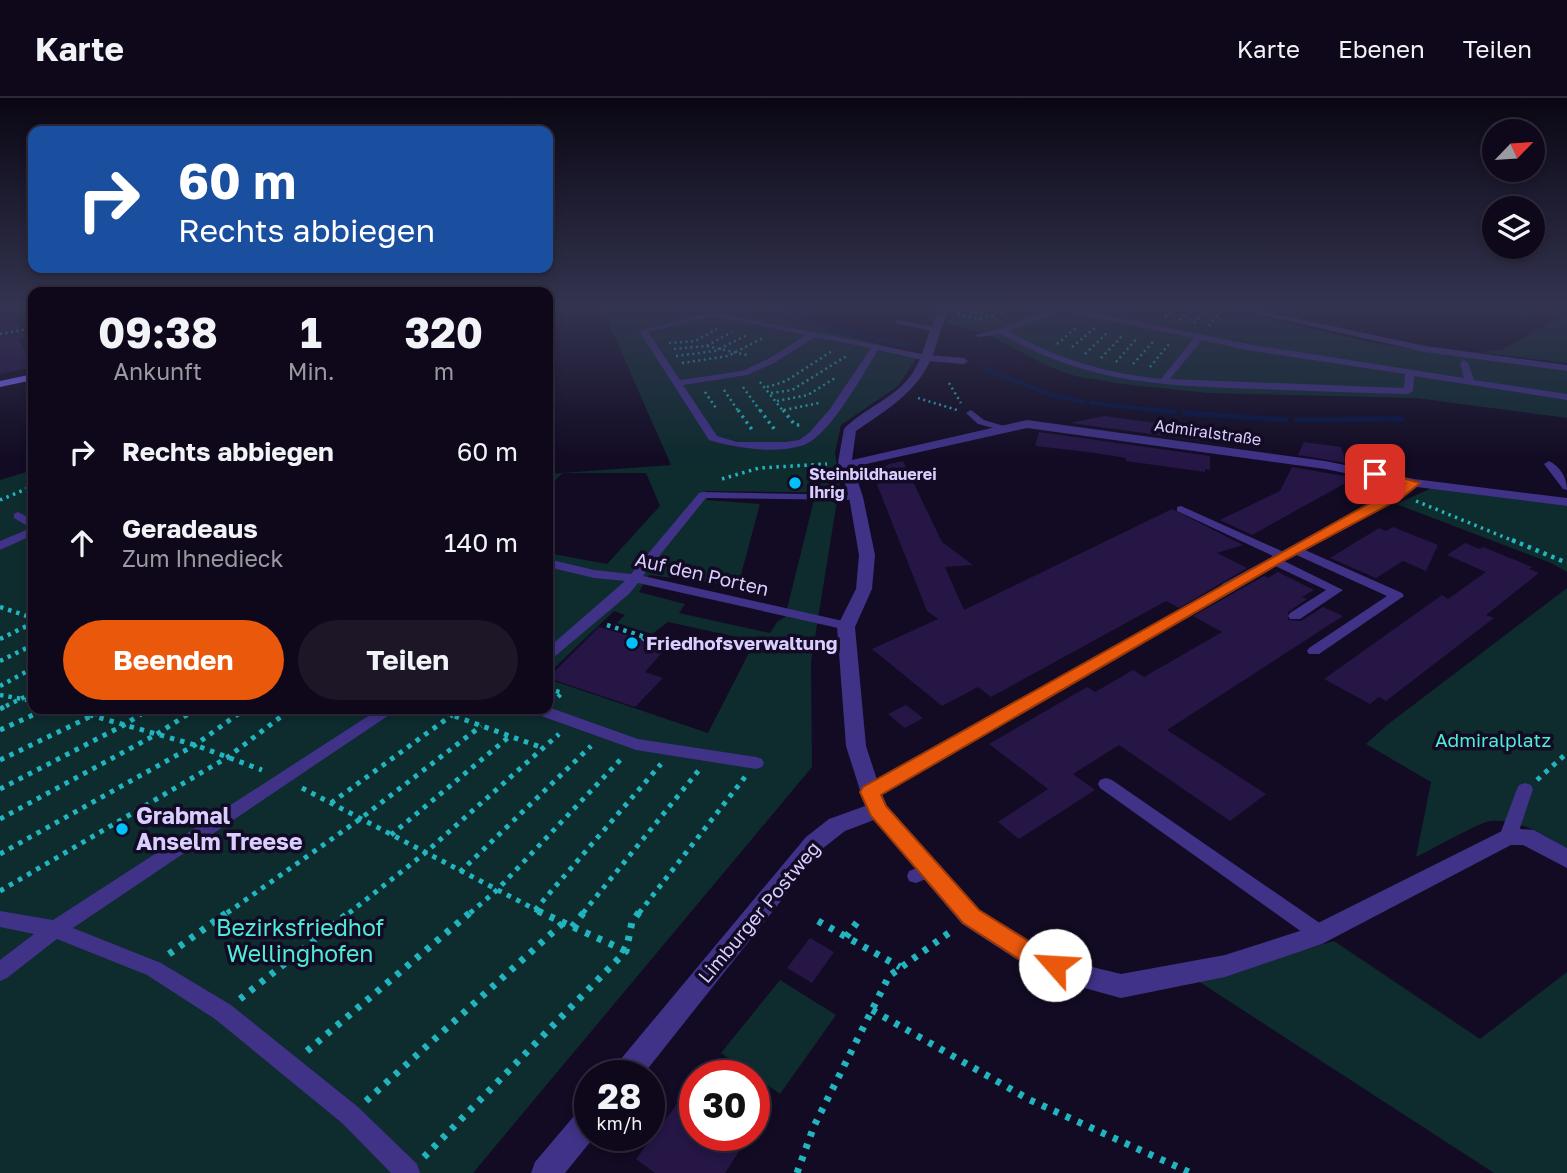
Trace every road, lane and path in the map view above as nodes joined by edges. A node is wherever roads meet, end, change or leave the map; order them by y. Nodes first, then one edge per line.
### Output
1 (662, 358) edge
2 (758, 358) edge
3 (776, 358) edge
4 (821, 358) edge
5 (842, 358) edge
6 (869, 358) edge
7 (927, 358) edge
8 (929, 358) edge
9 (1052, 358) edge
10 (1101, 358) edge
11 (1118, 358) edge
12 (1139, 358) edge
13 (1158, 358) edge
14 (1183, 358) edge
15 (1318, 358) edge
16 (1494, 358) edge
17 (771, 361) junction
18 (964, 361) dead end
19 (1098, 361) dead end
20 (1464, 363) dead end
21 (1113, 364) dead end
22 (1130, 368) dead end
23 (1567, 368) edge
24 (1147, 371) dead end
25 (744, 373) junction
26 (1410, 374) junction
27 (28, 378) edge
28 (853, 382) junction
29 (1163, 382) junction
30 (679, 383) junction
31 (740, 383) dead end
32 (949, 383) dead end
33 (1470, 383) junction
34 (0, 384) edge
35 (721, 386) dead end
36 (767, 387) junction
37 (903, 392) junction
38 (771, 393) junction
39 (1567, 397) edge
40 (777, 401) junction
41 (837, 407) junction
42 (784, 410) junction
43 (969, 411) junction
44 (819, 427) junction
45 (1009, 429) junction
46 (786, 445) junction
47 (763, 446) junction
48 (846, 463) junction
49 (1549, 464) dead end
50 (1414, 483) junction
51 (1567, 487) edge
52 (28, 488) edge
53 (1399, 494) junction
54 (703, 495) junction
55 (856, 497) junction
56 (0, 500) edge
57 (1567, 502) edge
58 (1181, 509) dead end
59 (18, 516) dead end
60 (28, 522) edge
61 (28, 533) edge
62 (0, 546) edge
63 (1284, 555) junction
64 (1567, 563) edge
65 (553, 564) edge
66 (634, 578) junction
67 (1228, 587) joint
68 (0, 607) edge
69 (28, 616) edge
70 (1295, 616) dead end
71 (590, 619) junction
72 (28, 625) edge
73 (847, 626) junction
74 (0, 639) edge
75 (642, 640) dead end
76 (28, 648) edge
77 (553, 651) edge
78 (1314, 651) dead end
79 (0, 662) edge
80 (28, 671) edge
81 (0, 686) edge
82 (0, 695) edge
83 (28, 696) edge
84 (23, 699) junction
85 (28, 700) edge
86 (0, 709) edge
87 (35, 714) edge
88 (87, 714) edge
89 (97, 714) edge
90 (141, 714) edge
91 (188, 714) edge
92 (238, 714) edge
93 (284, 714) edge
94 (382, 714) edge
95 (449, 714) edge
96 (553, 714) edge
97 (452, 715) junction
98 (94, 716) junction
99 (573, 721) junction
100 (124, 725) junction
101 (481, 726) junction
102 (0, 730) edge
103 (605, 733) junction
104 (157, 734) junction
105 (510, 736) junction
106 (636, 744) junction
107 (195, 745) junction
108 (543, 748) junction
109 (673, 750) junction
110 (1567, 753) edge
111 (711, 756) junction
112 (228, 757) junction
113 (0, 760) edge
114 (756, 763) joint
115 (285, 779) junction
116 (1106, 784) dead end
117 (0, 789) edge
118 (1525, 789) joint
119 (874, 801) junction
120 (330, 803) junction
121 (360, 819) junction
122 (0, 820) edge
123 (391, 835) junction
124 (1508, 837) junction
125 (425, 853) junction
126 (0, 854) edge
127 (1567, 859) edge
128 (460, 872) junction
129 (0, 891) edge
130 (496, 891) junction
131 (535, 910) junction
132 (971, 917) junction
133 (0, 919) edge
134 (858, 920) dead end
135 (818, 921) dead end
136 (563, 923) junction
137 (572, 927) junction
138 (55, 929) junction
139 (1320, 933) junction
140 (846, 937) junction
141 (626, 951) junction
142 (900, 967) junction
143 (150, 968) junction
144 (0, 972) edge
145 (872, 1010) junction
146 (223, 1012) junction
147 (638, 1060) edge
148 (290, 1066) junction
149 (350, 1115) junction
150 (574, 1139) edge
151 (408, 1173) edge
152 (546, 1173) edge
153 (797, 1173) edge
154 (1191, 1173) edge

1 - 30 lane
2 - 17 path
3 - 17 lane
4 - 36 path
5 - 38 path
6 - 28 lane
7 - 37 street
8 - 18 lane
9 - 29 lane
10 - 19 path
11 - 21 path
12 - 22 path
13 - 24 path
14 - 29 lane
15 - 26 lane
16 - 23 street
17 - 25 lane
20 - 33 lane
25 - 30 lane
25 - 36 path
26 - 29 lane
26 - 33 lane
27 - 34 street
28 - 40 path
28 - 41 lane
30 - 47 lane
31 - 46 path
32 - 43 path
33 - 39 lane
35 - 47 path
36 - 38 path
37 - 43 path
37 - 48 street
38 - 40 path
40 - 42 path
41 - 42 path
41 - 44 lane
42 - 44 path
43 - 45 lane
44 - 46 lane
45 - 48 street, Admiralstraße
45 - 50 street, Admiralstraße
46 - 47 lane
48 - 54 path
48 - 55 street
49 - 51 lane
50 - 53 street
50 - 57 street, Admiralstraße
52 - 56 path
53 - 63 street
53 - 64 path
54 - 55 lane
54 - 66 lane
55 - 73 street
58 - 63 lane
59 - 60 lane
61 - 62 lane
63 - 67 street
63 - 70 lane
63 - 78 lane
65 - 66 lane, Auf den Porten
66 - 71 lane
66 - 73 lane, Auf den Porten
67 - 119 lane
68 - 69 path
71 - 75 path
71 - 77 lane
72 - 74 path
73 - 119 street
76 - 79 path
80 - 81 path
82 - 84 path
83 - 84 path
84 - 85 path
84 - 86 path
87 - 102 path
88 - 98 path
89 - 98 path
90 - 100 path
91 - 104 path
92 - 107 path
93 - 112 path
94 - 115 lane
95 - 97 path
96 - 99 lane
97 - 101 path
97 - 120 path
98 - 100 path
98 - 113 path
99 - 103 lane
99 - 108 path
100 - 104 path
100 - 117 path
101 - 105 path
101 - 121 path
103 - 106 lane
103 - 128 path
104 - 107 path
104 - 122 path
105 - 108 path
105 - 123 path
106 - 109 lane
106 - 130 path
107 - 112 path
107 - 126 path
108 - 125 path
109 - 111 lane
109 - 131 path
110 - 118 path
111 - 114 lane
111 - 137 path
112 - 115 path
112 - 129 path
114 - 141 path
115 - 120 path
115 - 138 lane
116 - 139 lane
118 - 124 lane
119 - 132 street
119 - 147 street, Limburger Postweg
120 - 121 path
121 - 123 path
121 - 143 path
123 - 125 path
124 - 127 street
124 - 139 street
125 - 128 path
125 - 146 path
128 - 130 path
130 - 131 path
130 - 148 path
131 - 136 path
132 - 139 street
132 - 142 path
133 - 138 lane
134 - 140 path
135 - 140 path
136 - 137 path
136 - 149 path
137 - 141 path
138 - 143 lane
138 - 144 lane
140 - 142 path
141 - 151 path
142 - 145 path
143 - 146 lane
145 - 153 path
145 - 154 path
146 - 148 lane
148 - 149 lane
149 - 151 lane
150 - 152 street

